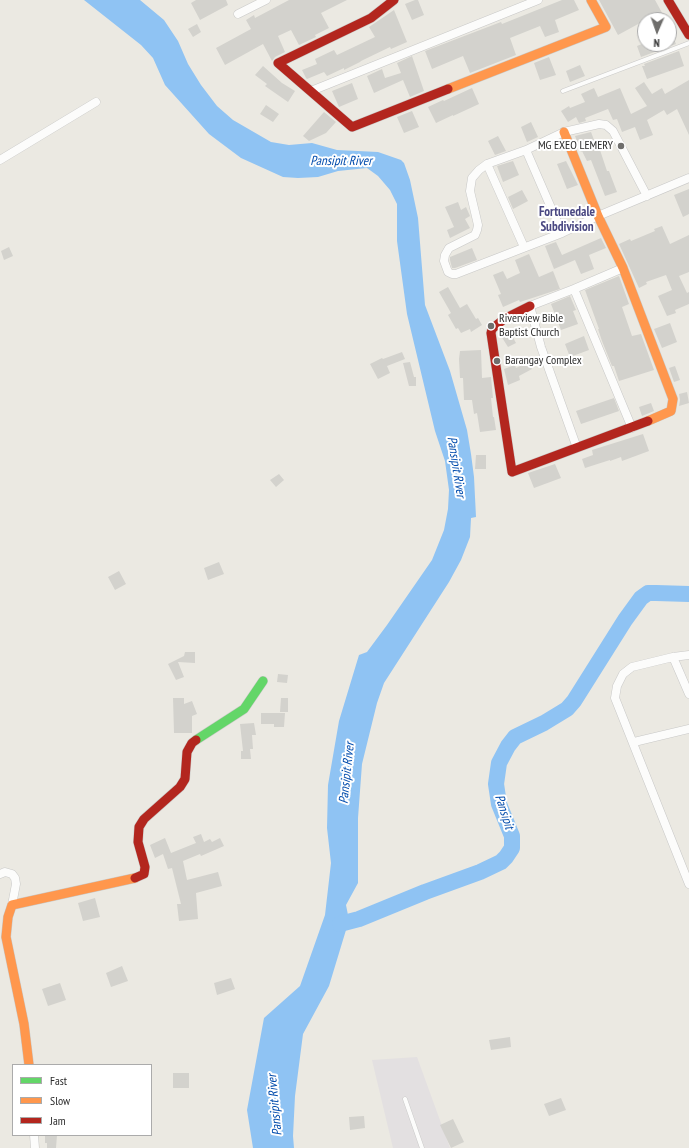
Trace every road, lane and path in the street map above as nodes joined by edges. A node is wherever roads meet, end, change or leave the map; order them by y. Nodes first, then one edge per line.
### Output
1 (266, 0) edge
2 (394, 0) edge
3 (538, 0) edge
4 (591, 0) edge
5 (668, 0) edge
6 (238, 14) dead end
7 (689, 35) edge
8 (689, 43) edge
9 (311, 91) junction
10 (563, 91) dead end
11 (96, 102) dead end
12 (564, 132) junction
13 (526, 150) junction
14 (0, 160) edge
15 (487, 164) junction
16 (689, 178) edge
17 (647, 196) junction
18 (598, 216) junction
19 (562, 233) junction
20 (524, 247) junction
21 (623, 268) junction
22 (574, 289) junction
23 (530, 306) junction
24 (632, 428) junction
25 (577, 448) junction
26 (689, 655) edge
27 (673, 657) junction
28 (262, 681) dead end
29 (689, 694) edge
30 (689, 729) edge
31 (634, 742) junction
32 (0, 874) edge
33 (689, 884) edge
34 (12, 905) junction
35 (29, 1064) edge
36 (405, 1099) dead end
37 (34, 1136) edge
38 (35, 1148) edge
39 (422, 1148) edge

1 - 6 street
2 - 9 street
3 - 9 street
4 - 9 street
5 - 7 street
8 - 10 lane
11 - 14 street
12 - 13 street
12 - 17 street
12 - 18 street
13 - 15 street
13 - 19 street
15 - 20 street
15 - 20 street
16 - 17 street
17 - 18 street
18 - 19 street
18 - 21 street
19 - 20 street
21 - 22 street
21 - 24 street
22 - 23 street
22 - 24 street
23 - 25 street
23 - 25 street
24 - 25 street
26 - 27 street
27 - 29 street
27 - 31 street
28 - 34 street
30 - 31 street
31 - 33 street
32 - 34 street
34 - 35 street
36 - 39 lane
37 - 38 street

